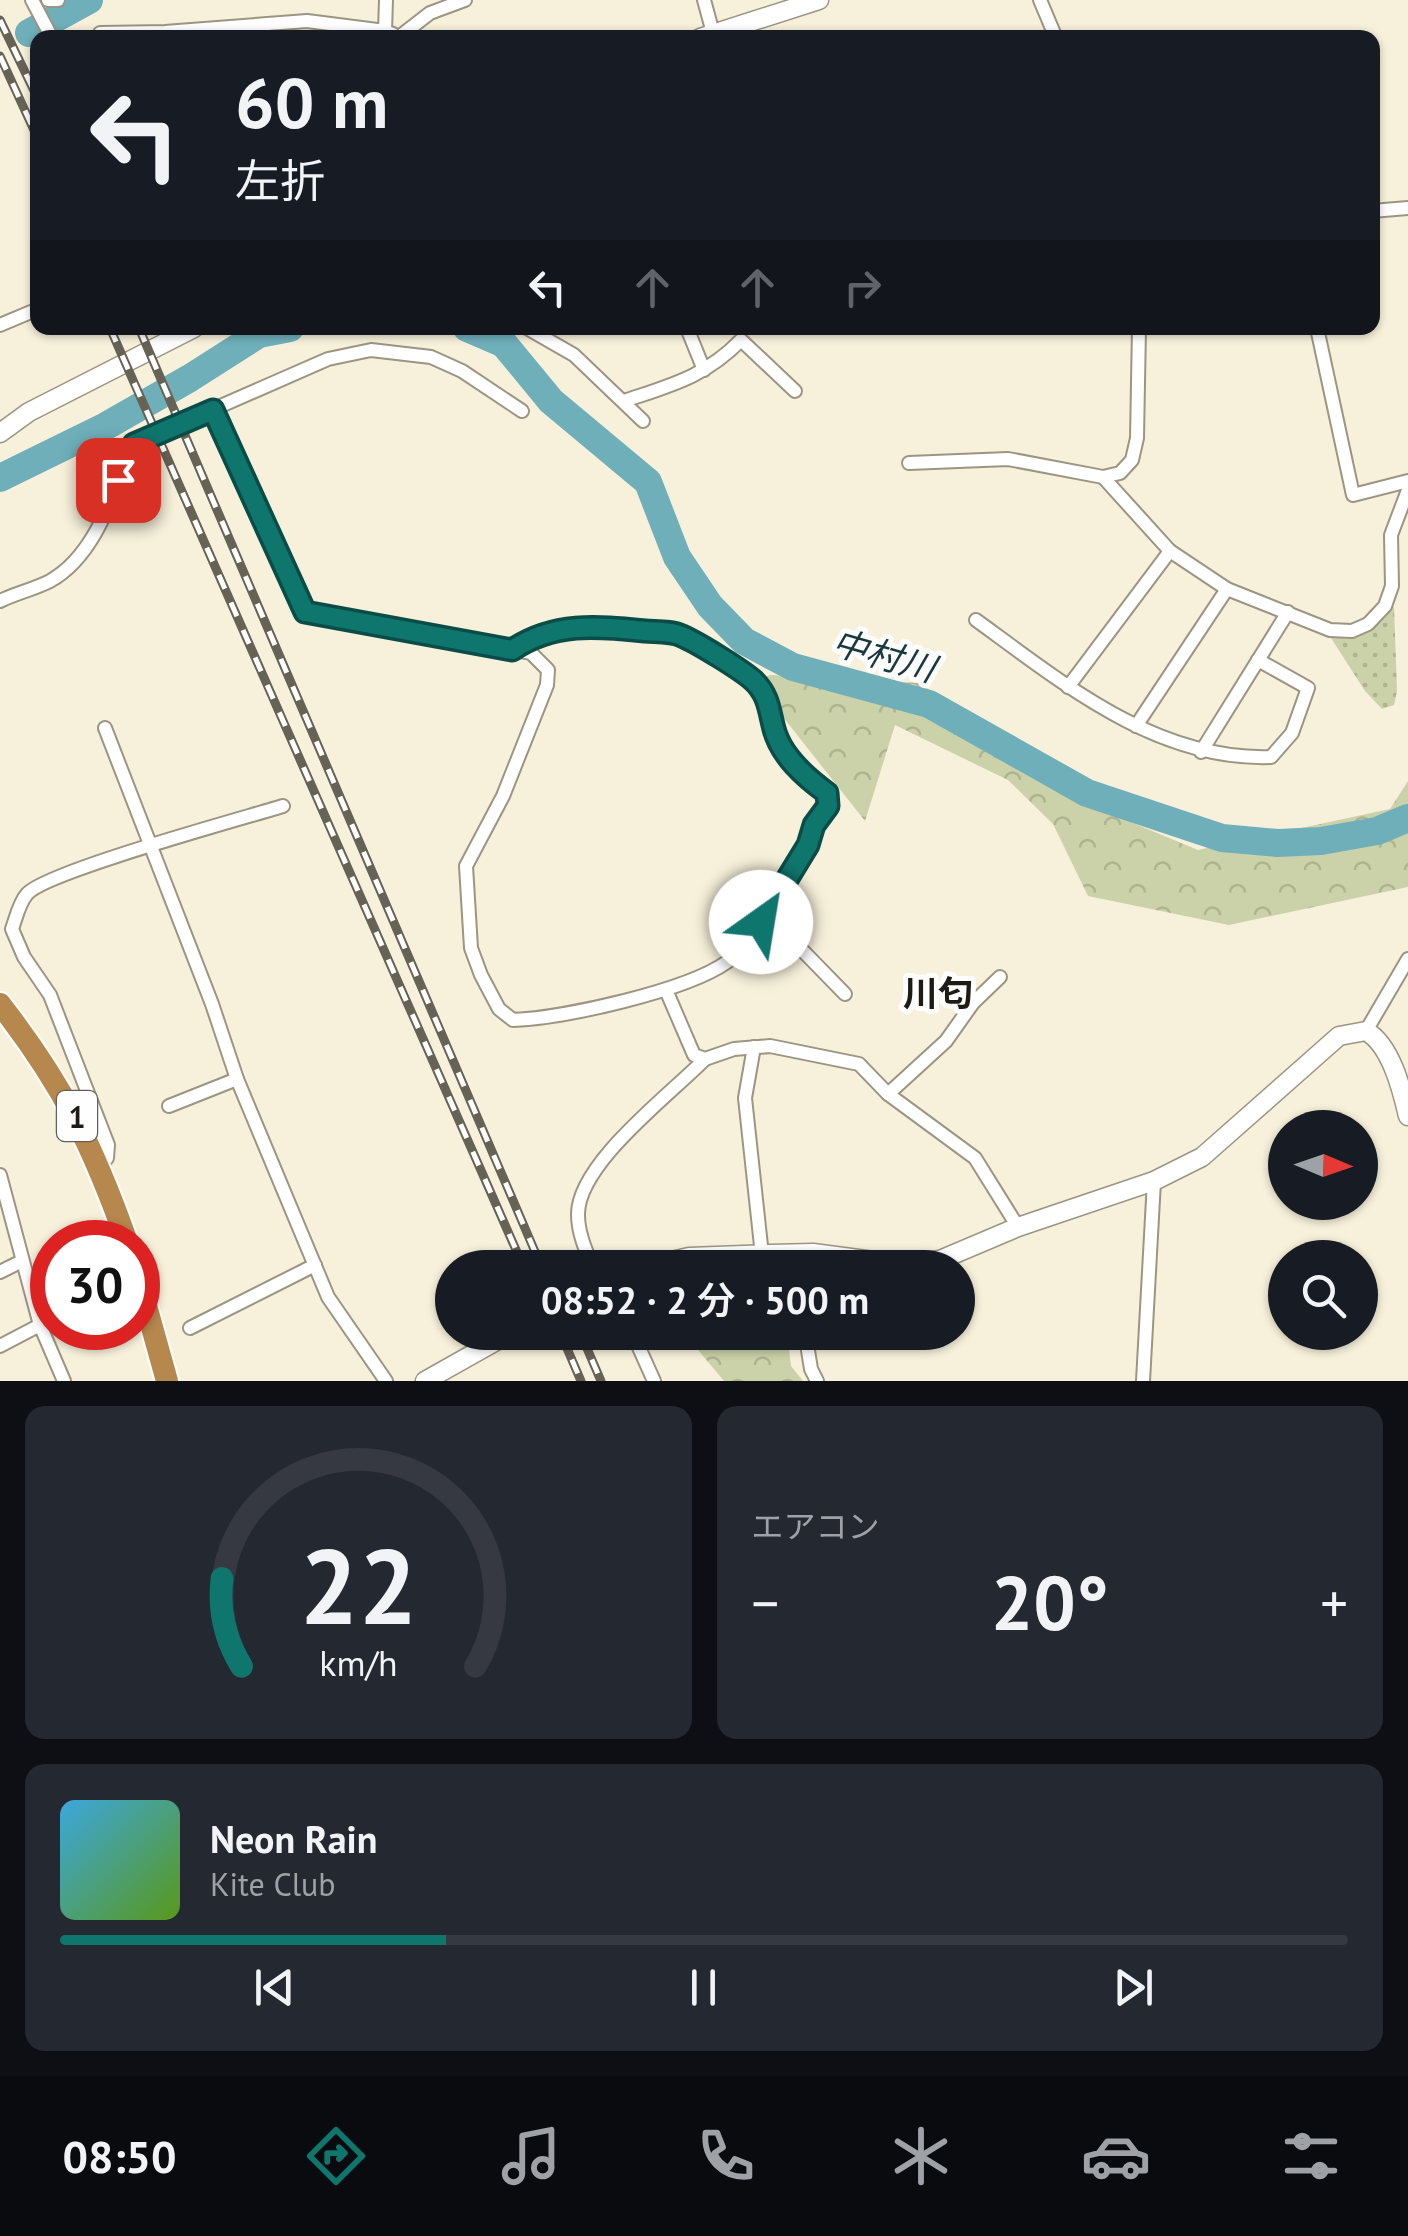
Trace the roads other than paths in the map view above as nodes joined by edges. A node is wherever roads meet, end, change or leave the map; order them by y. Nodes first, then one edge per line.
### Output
1 (58, 0) edge
2 (386, 0) edge
3 (464, 0) edge
4 (704, 0) edge
5 (819, 0) edge
6 (1040, 0) edge
7 (39, 4) edge
8 (49, 30) edge
9 (231, 30) edge
10 (377, 30) edge
11 (385, 30) edge
12 (408, 30) edge
13 (706, 30) edge
14 (722, 30) edge
15 (1053, 30) edge
16 (1408, 208) edge
17 (1380, 210) edge
18 (30, 312) edge
19 (0, 326) edge
20 (180, 335) edge
21 (539, 335) edge
22 (690, 335) edge
23 (1140, 335) edge
24 (1319, 335) edge
25 (704, 370) junction
26 (796, 391) dead end
27 (624, 401) junction
28 (213, 410) junction
29 (522, 410) dead end
30 (642, 421) dead end
31 (0, 433) edge
32 (908, 462) dead end
33 (1103, 477) junction
34 (1408, 480) edge
35 (1408, 490) edge
36 (1170, 551) junction
37 (1227, 589) junction
38 (0, 602) edge
39 (1288, 612) junction
40 (976, 620) dead end
41 (512, 650) junction
42 (1258, 660) junction
43 (1068, 687) junction
44 (1136, 726) junction
45 (105, 728) dead end
46 (1201, 752) junction
47 (283, 806) dead end
48 (151, 846) junction
49 (761, 922) junction
50 (1408, 959) edge
51 (1000, 977) dead end
52 (666, 990) junction
53 (845, 994) dead end
54 (0, 1004) edge
55 (1366, 1031) junction
56 (754, 1048) junction
57 (705, 1059) junction
58 (237, 1079) junction
59 (888, 1094) junction
60 (169, 1106) dead end
61 (1408, 1112) edge
62 (100, 1166) junction
63 (0, 1174) edge
64 (1154, 1181) junction
65 (119, 1220) edge
66 (1018, 1227) junction
67 (588, 1250) edge
68 (770, 1250) edge
69 (964, 1250) edge
70 (22, 1261) junction
71 (315, 1265) junction
72 (0, 1272) edge
73 (30, 1289) edge
74 (190, 1328) dead end
75 (30, 1330) edge
76 (0, 1346) edge
77 (51, 1350) edge
78 (158, 1350) edge
79 (480, 1350) edge
80 (640, 1350) edge
81 (808, 1350) edge
82 (64, 1381) edge
83 (167, 1381) edge
84 (386, 1381) edge
85 (426, 1381) edge
86 (654, 1381) edge
87 (817, 1381) edge
88 (1143, 1381) edge

1 - 7 street
2 - 11 street
3 - 12 street
4 - 13 street
5 - 14 street
6 - 15 street
7 - 8 street
9 - 10 street
16 - 17 street
18 - 19 street
20 - 31 street
21 - 27 street
22 - 25 street
23 - 33 street
24 - 34 street
25 - 26 street
25 - 27 street
27 - 30 street
28 - 29 street
28 - 38 street
28 - 41 street
32 - 33 street
33 - 36 street
35 - 39 street
36 - 37 street
36 - 43 street
37 - 39 street
37 - 44 street
39 - 42 street
40 - 43 street
41 - 49 street
41 - 52 street
42 - 46 street
42 - 46 street
43 - 44 street
44 - 46 street
45 - 48 street
47 - 48 street
48 - 58 street
48 - 62 street
49 - 52 street
49 - 53 street
50 - 55 street
51 - 59 street
52 - 57 street
54 - 62 highway, 1
55 - 61 street
55 - 64 street
56 - 57 street
56 - 59 street
56 - 68 street
57 - 67 street
58 - 60 street
58 - 71 street
59 - 66 street
62 - 65 highway, 1
63 - 70 street
64 - 66 street
64 - 88 street
66 - 69 street
70 - 72 street
70 - 73 street
71 - 74 street
71 - 84 street
75 - 76 street
77 - 82 street
78 - 83 highway
79 - 85 street
80 - 86 street
81 - 87 street

